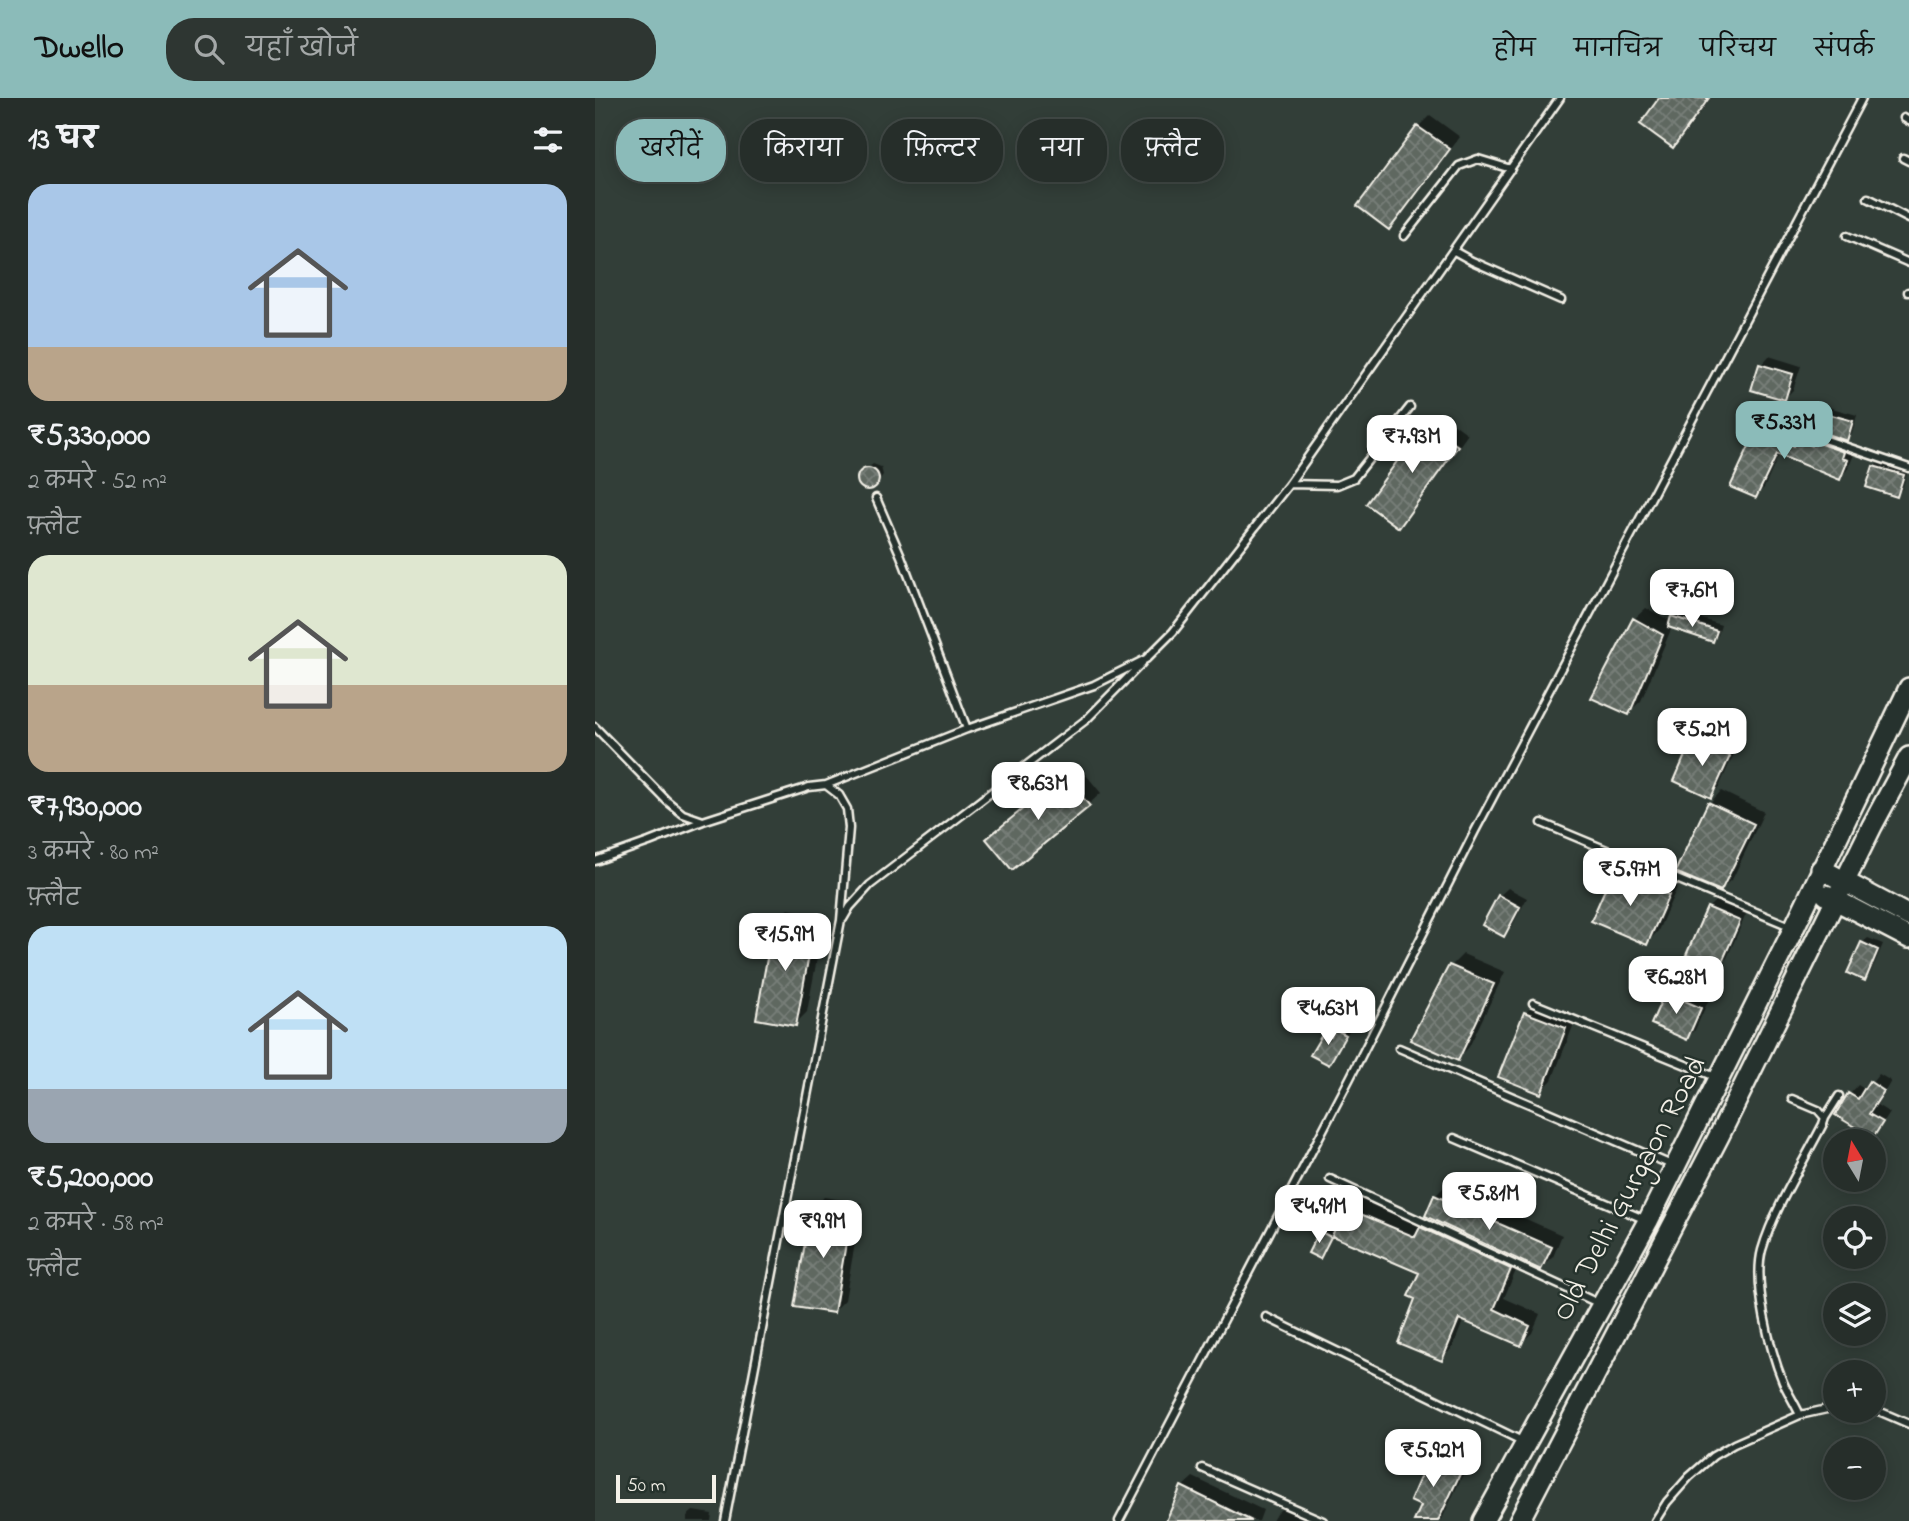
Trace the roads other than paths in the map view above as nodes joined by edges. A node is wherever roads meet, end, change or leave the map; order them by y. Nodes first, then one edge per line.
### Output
1 (1560, 98) edge
2 (1862, 98) edge
3 (1511, 169) junction
4 (1868, 198) dead end
5 (1909, 219) edge
6 (1404, 236) dead end
7 (1847, 236) dead end
8 (1454, 251) junction
9 (1909, 264) edge
10 (1561, 300) dead end
11 (1410, 407) dead end
12 (1794, 429) dead end
13 (1909, 468) edge
14 (1289, 484) junction
15 (876, 498) dead end
16 (1146, 659) junction
17 (1909, 688) edge
18 (595, 727) edge
19 (967, 729) junction
20 (1909, 757) edge
21 (826, 785) junction
22 (703, 821) junction
23 (1542, 822) dead end
24 (595, 861) edge
25 (1821, 869) junction
26 (1846, 881) junction
27 (1813, 888) junction
28 (1836, 901) junction
29 (1909, 916) edge
30 (842, 920) junction
31 (1794, 928) junction
32 (1909, 938) edge
33 (1533, 1003) dead end
34 (1399, 1048) dead end
35 (1720, 1079) junction
36 (1839, 1096) dead end
37 (1792, 1099) dead end
38 (1825, 1118) junction
39 (1454, 1138) dead end
40 (1676, 1167) junction
41 (1331, 1179) dead end
42 (1648, 1221) junction
43 (1601, 1305) junction
44 (1266, 1317) dead end
45 (1823, 1410) edge
46 (1886, 1414) edge
47 (1800, 1415) junction
48 (1909, 1423) edge
49 (1526, 1443) junction
50 (1202, 1468) dead end
51 (725, 1521) edge
52 (1119, 1521) edge
53 (1324, 1521) edge
54 (1483, 1521) edge
55 (1519, 1521) edge
56 (1655, 1521) edge

1 - 3 lane
2 - 52 lane
3 - 6 lane
3 - 8 lane
4 - 5 lane
7 - 9 lane
8 - 10 lane
8 - 14 lane
11 - 14 lane
12 - 13 lane
14 - 16 lane
15 - 19 lane
16 - 19 lane
16 - 30 lane
17 - 25 main road, Old Delhi Gurgaon Road
18 - 22 lane
19 - 21 lane
20 - 26 main road, Old Delhi Gurgaon Road
21 - 22 lane
21 - 30 lane
22 - 24 lane
23 - 31 lane
25 - 26 main road
25 - 27 main road, Old Delhi Gurgaon Road
26 - 28 main road, Old Delhi Gurgaon Road
26 - 29 main road
27 - 28 main road
27 - 31 main road, Old Delhi Gurgaon Road
28 - 32 main road
28 - 55 main road, Old Delhi Gurgaon Road
30 - 51 lane
31 - 35 main road, Old Delhi Gurgaon Road
33 - 35 lane
34 - 40 lane
35 - 40 main road, Old Delhi Gurgaon Road
36 - 38 lane
37 - 38 lane
38 - 47 lane
39 - 42 lane
40 - 42 main road, Old Delhi Gurgaon Road
41 - 43 lane
42 - 43 main road, Old Delhi Gurgaon Road
43 - 49 main road, Old Delhi Gurgaon Road
44 - 49 lane
45 - 47 lane
46 - 48 lane
47 - 56 lane
49 - 54 main road, Old Delhi Gurgaon Road
50 - 53 lane

